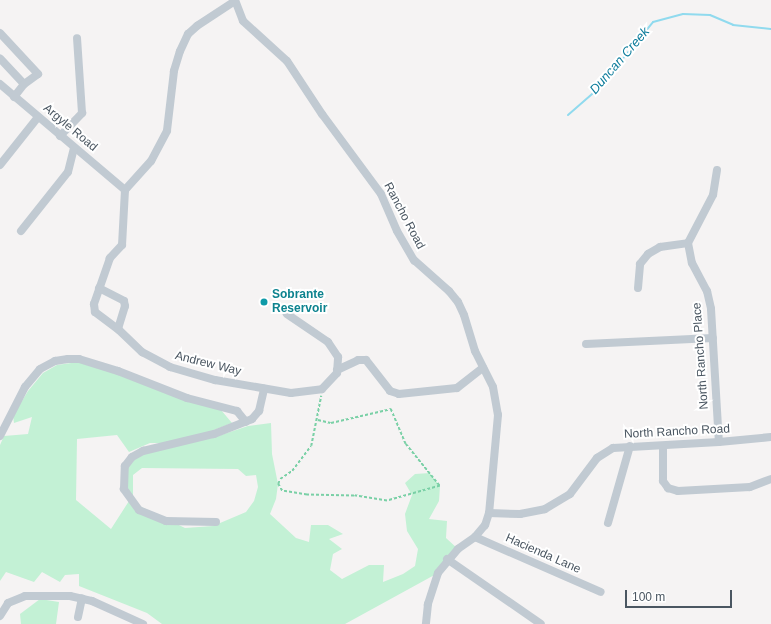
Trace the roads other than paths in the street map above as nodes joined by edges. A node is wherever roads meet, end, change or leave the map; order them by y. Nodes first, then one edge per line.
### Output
1 (235, 1) edge
2 (0, 33) edge
3 (77, 38) dead end
4 (0, 58) edge
5 (24, 84) junction
6 (1, 87) edge
7 (14, 97) junction
8 (38, 117) junction
9 (60, 136) junction
10 (74, 148) junction
11 (0, 165) edge
12 (717, 170) dead end
13 (125, 190) junction
14 (21, 231) dead end
15 (688, 243) junction
16 (99, 288) junction
17 (638, 288) dead end
18 (287, 314) dead end
19 (118, 328) junction
20 (714, 338) junction
21 (586, 344) dead end
22 (483, 368) junction
23 (337, 370) junction
24 (264, 389) junction
25 (246, 422) junction
26 (0, 436) edge
27 (771, 437) edge
28 (719, 442) junction
29 (630, 446) junction
30 (663, 446) junction
31 (771, 479) edge
32 (489, 513) junction
33 (216, 522) dead end
34 (608, 523) dead end
35 (475, 537) junction
36 (447, 559) junction
37 (601, 592) dead end
38 (82, 598) junction
39 (0, 616) edge
40 (78, 617) dead end
41 (143, 624) edge
42 (426, 624) edge
43 (541, 624) edge

1 - 13 street
1 - 22 street, Rancho Road
2 - 5 street
3 - 9 street
4 - 5 street
5 - 7 street
6 - 7 street, Argyle Road
7 - 8 street, Argyle Road
8 - 9 street, Argyle Road
8 - 11 street
9 - 10 street, Argyle Road
10 - 13 street, Argyle Road
10 - 14 street
12 - 15 street
13 - 16 street, Andrew Way
15 - 17 street
15 - 20 street, North Rancho Place
16 - 19 street, Andrew Way
16 - 19 street
18 - 23 street
19 - 24 street, Andrew Way
20 - 21 street
20 - 28 street, North Rancho Place
22 - 23 street
22 - 32 street, Rancho Road
23 - 24 street, Andrew Way
24 - 25 street
25 - 26 street
25 - 33 street
27 - 28 street, North Rancho Road
28 - 30 street, North Rancho Road
29 - 30 street, North Rancho Road
29 - 32 street, North Rancho Road
29 - 34 street
30 - 31 street
32 - 35 street
35 - 36 street
35 - 37 street, Hacienda Lane
36 - 42 street
36 - 43 street
38 - 39 street
38 - 40 street
38 - 41 street

